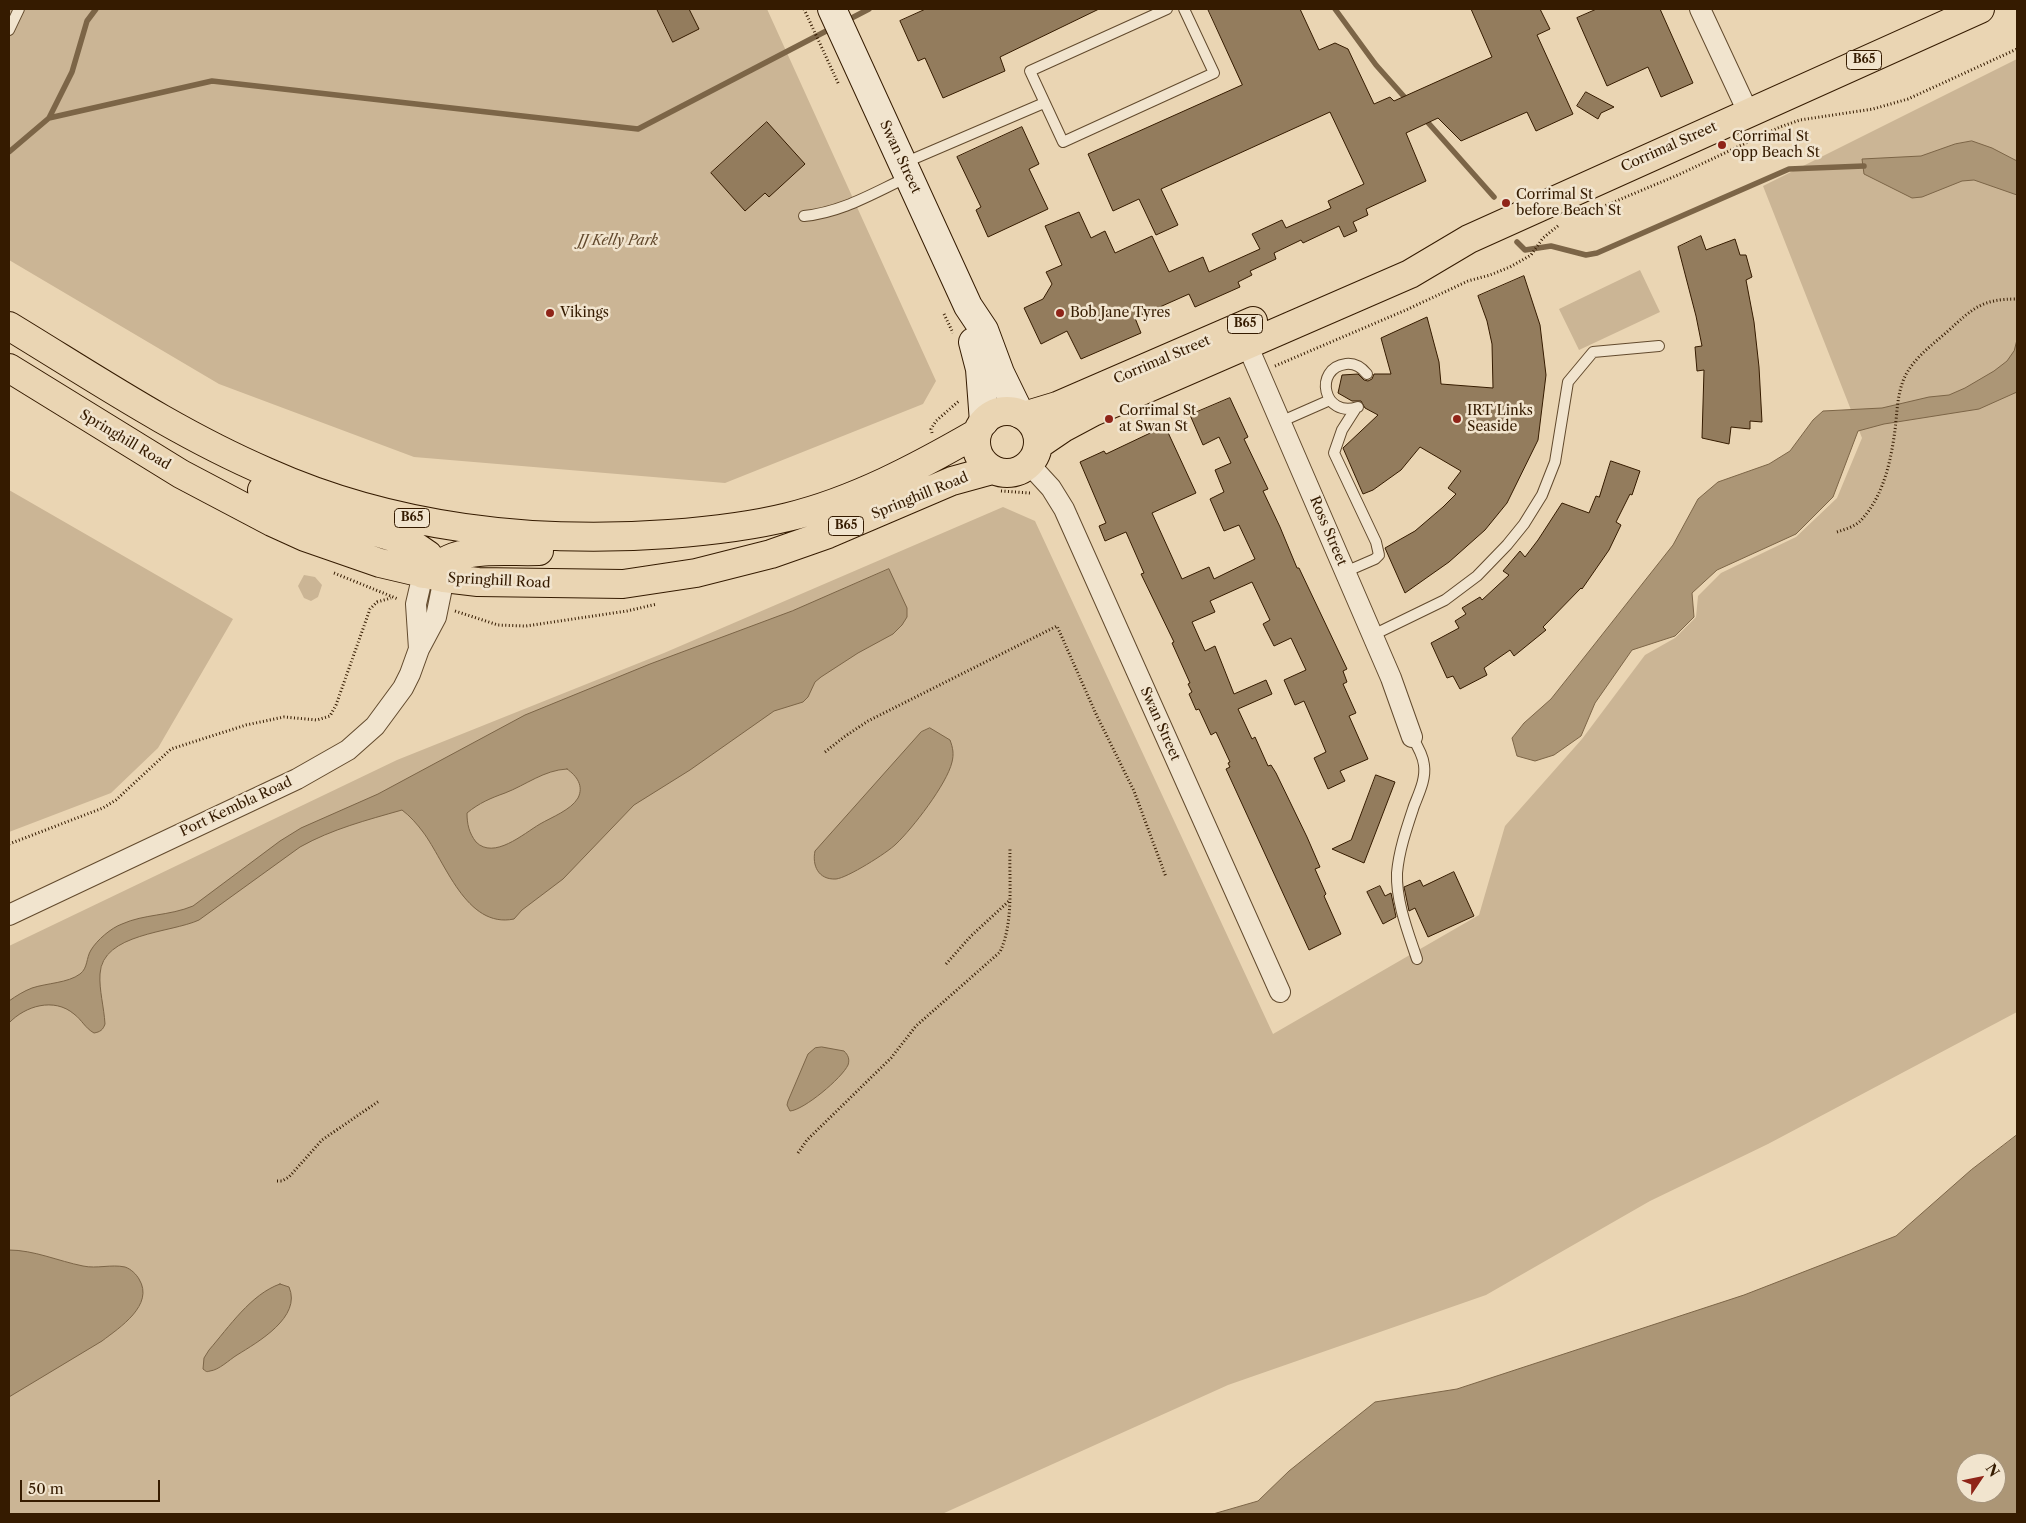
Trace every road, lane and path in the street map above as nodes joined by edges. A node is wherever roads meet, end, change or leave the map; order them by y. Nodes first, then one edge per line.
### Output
1 (19, 9) edge
2 (804, 9) edge
3 (1167, 9) edge
4 (1184, 9) edge
5 (1700, 9) edge
6 (1980, 9) edge
7 (822, 17) edge
8 (9, 30) edge
9 (2017, 49) edge
10 (842, 91) dead end
11 (1044, 103) junction
12 (1748, 112) junction
13 (906, 170) junction
14 (804, 216) dead end
15 (1575, 218) dead end
16 (1567, 222) dead end
17 (1531, 255) dead end
18 (2017, 299) edge
19 (941, 306) dead end
20 (968, 306) junction
21 (9, 326) edge
22 (1243, 335) junction
23 (955, 336) dead end
24 (1659, 346) dead end
25 (9, 368) edge
26 (1367, 374) dead end
27 (961, 394) dead end
28 (1330, 400) junction
29 (156, 414) junction
30 (1022, 415) junction
31 (1280, 422) junction
32 (981, 428) junction
33 (934, 440) dead end
34 (1033, 455) junction
35 (992, 470) junction
36 (1837, 532) dead end
37 (637, 536) junction
38 (1345, 572) junction
39 (434, 573) junction
40 (391, 598) dead end
41 (1373, 635) junction
42 (1412, 737) joint
43 (825, 752) dead end
44 (9, 844) edge
45 (1010, 849) dead end
46 (1166, 877) dead end
47 (1009, 901) junction
48 (9, 915) edge
49 (1417, 959) dead end
50 (946, 964) dead end
51 (1280, 992) dead end
52 (379, 1101) dead end
53 (798, 1152) dead end
54 (277, 1181) dead end

1 - 8 lane
2 - 7 path
3 - 11 lane
4 - 11 lane
5 - 12 street
6 - 12 main road, Corrimal Street / B65
7 - 10 path
7 - 13 street, Swan Street
9 - 15 path
11 - 13 lane
12 - 22 main road, Corrimal Street / B65
13 - 14 lane
13 - 20 street, Swan Street
16 - 17 path
18 - 36 path
19 - 23 path
20 - 30 street, Swan Street
20 - 32 street, Swan Street
21 - 29 main road, Springhill Road / B65
22 - 30 main road, Corrimal Street / B65
22 - 31 street, Ross Street
22 - 34 main road, Corrimal Street / B65
24 - 41 lane
25 - 39 main road, Springhill Road / B65
26 - 28 lane
27 - 33 path
28 - 31 lane
28 - 38 lane
29 - 37 main road, Springhill Road / B65
29 - 39 main road
30 - 32 main road, B65
30 - 34 main road
31 - 38 street, Ross Street
32 - 35 main road
32 - 37 main road, Springhill Road / B65
34 - 35 main road, B65
34 - 51 street, Swan Street
35 - 39 main road, Springhill Road / B65
37 - 39 main road
38 - 41 street, Ross Street
39 - 48 street, Port Kembla Road
40 - 44 path
41 - 42 street, Ross Street
42 - 49 lane
43 - 46 path
45 - 47 path
47 - 50 path
47 - 53 path
52 - 54 path

